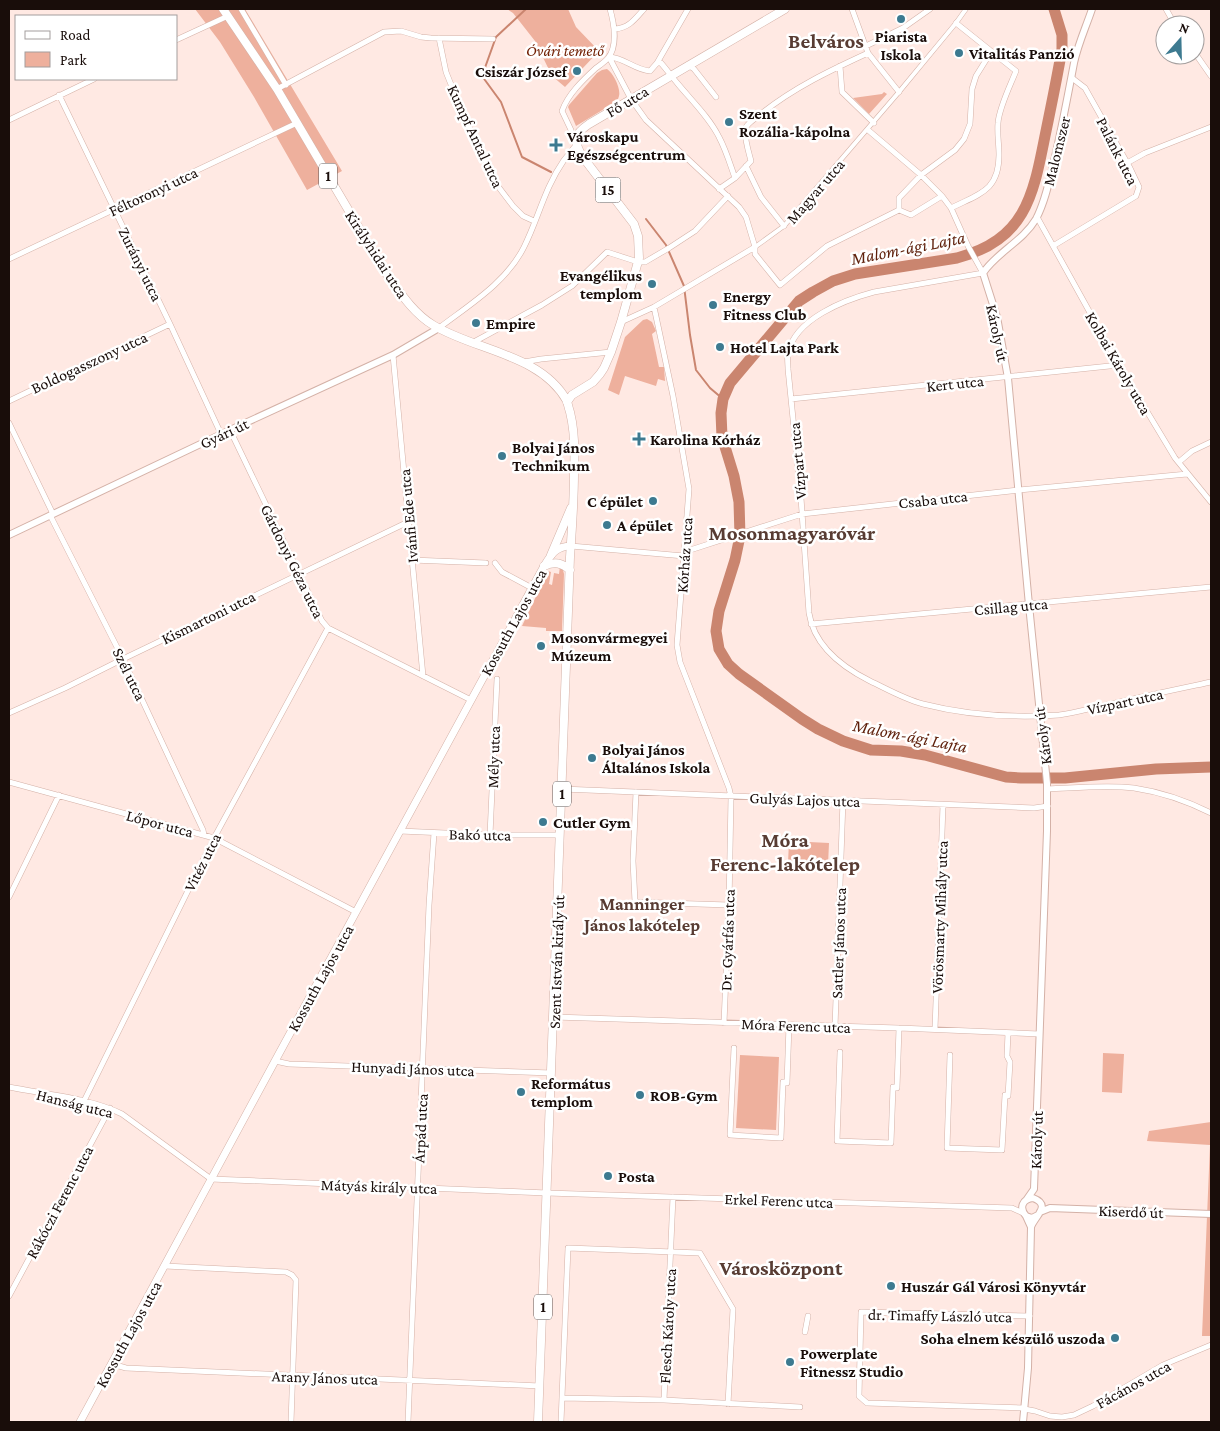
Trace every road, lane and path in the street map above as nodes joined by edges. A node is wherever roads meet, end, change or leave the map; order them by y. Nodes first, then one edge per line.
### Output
1 (241, 9) edge
2 (610, 9) edge
3 (644, 9) edge
4 (688, 9) edge
5 (785, 9) edge
6 (852, 9) edge
7 (930, 9) edge
8 (966, 9) edge
9 (1092, 9) edge
10 (225, 12) edge
11 (956, 23) junction
12 (615, 29) junction
13 (439, 38) junction
14 (178, 39) edge
15 (493, 39) dead end
16 (866, 46) junction
17 (991, 52) junction
18 (868, 53) junction
19 (609, 57) junction
20 (657, 63) junction
21 (688, 65) junction
22 (1203, 65) edge
23 (840, 66) junction
24 (672, 75) junction
25 (1211, 76) edge
26 (1072, 78) junction
27 (92, 80) edge
28 (286, 84) junction
29 (277, 89) junction
30 (899, 92) junction
31 (60, 95) junction
32 (716, 97) dead end
33 (631, 99) junction
34 (9, 120) edge
35 (874, 123) junction
36 (297, 124) junction
37 (1211, 127) edge
38 (570, 130) dead end
39 (868, 130) junction
40 (576, 146) junction
41 (1129, 165) junction
42 (746, 166) junction
43 (921, 175) junction
44 (735, 178) junction
45 (719, 189) junction
46 (728, 196) junction
47 (942, 196) junction
48 (114, 208) junction
49 (951, 208) junction
50 (899, 210) junction
51 (1037, 217) junction
52 (534, 221) junction
53 (784, 226) junction
54 (1053, 246) junction
55 (755, 247) junction
56 (9, 258) edge
57 (638, 262) junction
58 (983, 274) junction
59 (654, 308) junction
60 (621, 322) junction
61 (170, 324) junction
62 (439, 328) junction
63 (472, 343) junction
64 (611, 352) junction
65 (393, 355) junction
66 (524, 362) junction
67 (1120, 365) junction
68 (1008, 378) junction
69 (791, 399) junction
70 (9, 401) edge
71 (567, 402) junction
72 (9, 423) edge
73 (230, 430) junction
74 (221, 434) junction
75 (1211, 442) edge
76 (1178, 462) junction
77 (1187, 474) junction
78 (1018, 490) junction
79 (574, 502) junction
80 (1211, 502) edge
81 (52, 514) junction
82 (802, 514) junction
83 (408, 522) junction
84 (9, 535) edge
85 (571, 546) junction
86 (684, 554) junction
87 (550, 556) junction
88 (412, 560) junction
89 (495, 563) dead end
90 (486, 564) dead end
91 (544, 566) junction
92 (570, 570) junction
93 (298, 574) junction
94 (1211, 587) edge
95 (532, 588) junction
96 (1029, 605) junction
97 (811, 624) junction
98 (328, 628) junction
99 (123, 659) junction
100 (423, 676) junction
101 (496, 679) dead end
102 (1211, 682) edge
103 (471, 700) junction
104 (9, 713) edge
105 (1040, 716) junction
106 (9, 782) edge
107 (1048, 786) junction
108 (562, 789) junction
109 (636, 792) junction
110 (59, 795) junction
111 (731, 796) junction
112 (843, 800) junction
113 (943, 805) junction
114 (1048, 806) junction
115 (1211, 814) edge
116 (400, 831) junction
117 (434, 833) junction
118 (204, 835) junction
119 (490, 835) junction
120 (560, 836) junction
121 (214, 838) junction
122 (9, 897) edge
123 (729, 904) junction
124 (356, 912) junction
125 (554, 1017) junction
126 (724, 1023) junction
127 (789, 1025) junction
128 (835, 1027) junction
129 (899, 1028) junction
130 (934, 1029) junction
131 (1008, 1033) junction
132 (1039, 1034) junction
133 (734, 1048) dead end
134 (840, 1052) dead end
135 (950, 1055) dead end
136 (275, 1061) junction
137 (423, 1068) junction
138 (552, 1073) junction
139 (9, 1087) edge
140 (84, 1101) junction
141 (110, 1108) junction
142 (211, 1179) junction
143 (417, 1187) junction
144 (1034, 1190) junction
145 (547, 1193) junction
146 (673, 1197) junction
147 (1026, 1200) junction
148 (1039, 1202) junction
149 (1012, 1208) junction
150 (1050, 1208) junction
151 (1024, 1214) junction
152 (1039, 1214) junction
153 (1211, 1214) edge
154 (1031, 1227) junction
155 (670, 1251) junction
156 (165, 1266) junction
157 (9, 1296) edge
158 (808, 1316) dead end
159 (1030, 1316) junction
160 (805, 1332) dead end
161 (1211, 1345) edge
162 (112, 1364) junction
163 (293, 1376) junction
164 (410, 1380) junction
165 (540, 1386) junction
166 (562, 1398) junction
167 (664, 1400) junction
168 (728, 1404) junction
169 (800, 1407) dead end
170 (1024, 1408) junction
171 (80, 1422) edge
172 (291, 1422) edge
173 (408, 1422) edge
174 (538, 1422) edge
175 (561, 1422) edge
176 (1023, 1422) edge

1 - 28 street
2 - 12 street
3 - 12 street
4 - 20 street
5 - 21 main road, Fő utca
6 - 16 street
7 - 16 street
8 - 11 street, Magyar utca
9 - 26 street, Malomszer
10 - 14 street
10 - 29 main road, Királyhidai utca / 1
11 - 17 street
11 - 30 street, Magyar utca
12 - 19 street
13 - 15 street
13 - 28 street
13 - 52 street, Kumpf Antal utca
16 - 18 street
17 - 43 street
17 - 49 street
18 - 23 street
18 - 30 street
19 - 20 street
19 - 33 street
19 - 38 street
20 - 24 street
21 - 24 main road, Fő utca
21 - 32 street
22 - 25 street
23 - 35 street
23 - 42 street
24 - 33 main road, Fő utca
24 - 44 street
26 - 41 street, Palánk utca
26 - 51 street, Malomszer
27 - 31 street
28 - 29 street
29 - 36 main road, Királyhidai utca / 1
30 - 35 street, Magyar utca
31 - 34 street
31 - 48 street, Zurányi utca
33 - 40 main road, Fő utca
33 - 45 street
35 - 39 street, Magyar utca
36 - 48 street, Féltoronyi utca
36 - 62 main road, Királyhidai utca / 1
37 - 41 street
39 - 43 street
39 - 53 street, Magyar utca
40 - 52 street
40 - 57 main road, 15
41 - 54 street, Palánk utca
42 - 44 street
42 - 53 street
43 - 47 street
43 - 50 street
44 - 45 street
45 - 46 street
46 - 55 street
46 - 57 street
47 - 49 street
47 - 50 street
48 - 56 street, Féltoronyi utca
48 - 61 street, Zurányi utca
49 - 58 street
50 - 55 street
51 - 54 street, Kolbai Károly utca
51 - 58 street, Malomszer
52 - 62 street
53 - 55 street, Magyar utca
54 - 67 street, Kolbai Károly utca
55 - 59 street, Magyar utca
57 - 60 main road, 15
57 - 63 street
58 - 68 street, Károly út
58 - 69 street, Vízpart utca
59 - 60 street, Magyar utca
59 - 86 street, Kórház utca
60 - 64 main road, 15
61 - 70 street, Boldogasszony utca
61 - 74 street, Zurányi utca
62 - 63 main road, Királyhidai utca / 1
62 - 65 street, Gyári út
63 - 66 main road, Királyhidai utca / 1
64 - 66 street
64 - 71 main road, 15
65 - 73 street, Gyári út
65 - 83 street, Ivánfi Ede utca
66 - 71 main road, Királyhidai utca / 1
67 - 68 street, Kert utca
67 - 76 street, Kolbai Károly utca
68 - 69 street, Kert utca
68 - 78 street, Károly út
69 - 82 street, Vízpart utca
71 - 79 main road, Királyhidai utca / 1
72 - 81 street, Szél utca
73 - 74 street, Gyári út
73 - 93 street, Gárdonyi Géza utca
74 - 81 street, Gyári út
75 - 76 street
76 - 77 street, Kolbai Károly utca
77 - 78 street, Csaba utca
77 - 80 street, Kolbai Károly utca
78 - 82 street, Csaba utca
78 - 96 street, Károly út
79 - 85 main road, Szent István király út / 1
79 - 87 main road
81 - 84 street, Gyári út
81 - 99 street, Szél utca
82 - 86 street, Csaba utca
82 - 97 street, Vízpart utca
83 - 88 street, Ivánfi Ede utca
83 - 93 street, Kismartoni utca
85 - 86 street, Csaba utca
85 - 87 main road, Kossuth Lajos utca
85 - 92 main road, Szent István király út / 1
86 - 111 street, Kórház utca
87 - 91 main road, Kossuth Lajos utca
88 - 90 street
88 - 100 street, Ivánfi Ede utca
89 - 95 street
91 - 92 main road
91 - 95 main road, Kossuth Lajos utca
92 - 108 main road, Szent István király út / 1
93 - 98 street, Gárdonyi Géza utca
93 - 99 street, Kismartoni utca
94 - 96 street, Csillag utca
95 - 103 main road, Kossuth Lajos utca
96 - 97 street, Csillag utca
96 - 105 street, Károly út
97 - 105 street, Vízpart utca
98 - 100 street, Gárdonyi Géza utca
98 - 121 street, Vitéz utca
99 - 104 street, Kismartoni utca
99 - 118 street, Szél utca
100 - 103 street, Gárdonyi Géza utca
101 - 119 street, Mély utca
102 - 105 street, Vízpart utca
103 - 116 main road, Kossuth Lajos utca
105 - 107 street, Károly út
106 - 110 street, Lőpor utca
107 - 114 street, Károly út
107 - 115 street
108 - 109 street, Gulyás Lajos utca
108 - 120 main road, Szent István király út / 1
109 - 111 street, Gulyás Lajos utca
109 - 123 street
110 - 118 street, Lőpor utca
110 - 122 street
111 - 112 street, Gulyás Lajos utca
111 - 123 street, Dr. Gyárfás utca
112 - 113 street, Gulyás Lajos utca
112 - 128 street, Sattler János utca
113 - 114 street, Gulyás Lajos utca
113 - 130 street, Vörösmarty Mihály utca
114 - 132 street, Károly út
116 - 117 street, Bakó utca
116 - 124 main road, Kossuth Lajos utca
117 - 119 street, Bakó utca
117 - 137 street, Árpád utca
118 - 121 street, Lőpor utca
119 - 120 street, Bakó utca
120 - 125 main road, Szent István király út / 1
121 - 124 street, Lőpor utca
121 - 140 street, Vitéz utca
123 - 126 street, Dr. Gyárfás utca
124 - 136 main road, Kossuth Lajos utca
125 - 126 street, Móra Ferenc utca
125 - 138 main road, Szent István király út / 1
126 - 127 street, Móra Ferenc utca
127 - 128 street, Móra Ferenc utca
127 - 133 street
128 - 129 street, Móra Ferenc utca
129 - 130 street, Móra Ferenc utca
129 - 134 street
130 - 131 street, Móra Ferenc utca
131 - 132 street, Móra Ferenc utca
131 - 135 street
132 - 144 street, Károly út
136 - 137 street, Hunyadi János utca
136 - 142 main road, Kossuth Lajos utca
137 - 138 street, Hunyadi János utca
137 - 143 street, Árpád utca
138 - 145 main road, Szent István király út / 1
139 - 140 street, Hanság utca
140 - 141 street, Hanság utca
141 - 142 street, Hanság utca
141 - 157 street, Rákóczi Ferenc utca
142 - 143 street, Mátyás király utca
142 - 156 main road, Kossuth Lajos utca
143 - 145 street, Mátyás király utca
143 - 164 street, Árpád utca
144 - 147 street, Károly út
144 - 148 street
145 - 146 street, Erkel Ferenc utca
145 - 165 main road, Szent István király út / 1
146 - 149 street, Erkel Ferenc utca
146 - 155 street, Flesch Károly utca
147 - 148 street
147 - 149 street
147 - 151 street
148 - 150 street, Kiserdő út
148 - 152 street
149 - 151 street, Erkel Ferenc utca
150 - 152 street, Kiserdő út
150 - 153 street, Kiserdő út
151 - 152 street
151 - 154 street
152 - 154 street
154 - 159 street
155 - 166 street
155 - 167 street, Flesch Károly utca
155 - 168 street, Flesch Károly utca
156 - 162 main road, Kossuth Lajos utca
156 - 163 street
158 - 160 street
159 - 170 street
159 - 170 street, dr. Timaffy László utca
161 - 170 street, Fácános utca
162 - 163 street, Arany János utca
162 - 171 main road, Kossuth Lajos utca
163 - 164 street, Arany János utca
163 - 172 street
164 - 165 street, Arany János utca
164 - 173 street, Árpád utca
165 - 174 main road, Szent István király út / 1
166 - 167 street, Flesch Károly utca
166 - 175 street
167 - 168 street, Flesch Károly utca
168 - 169 street, Flesch Károly utca
170 - 176 street

